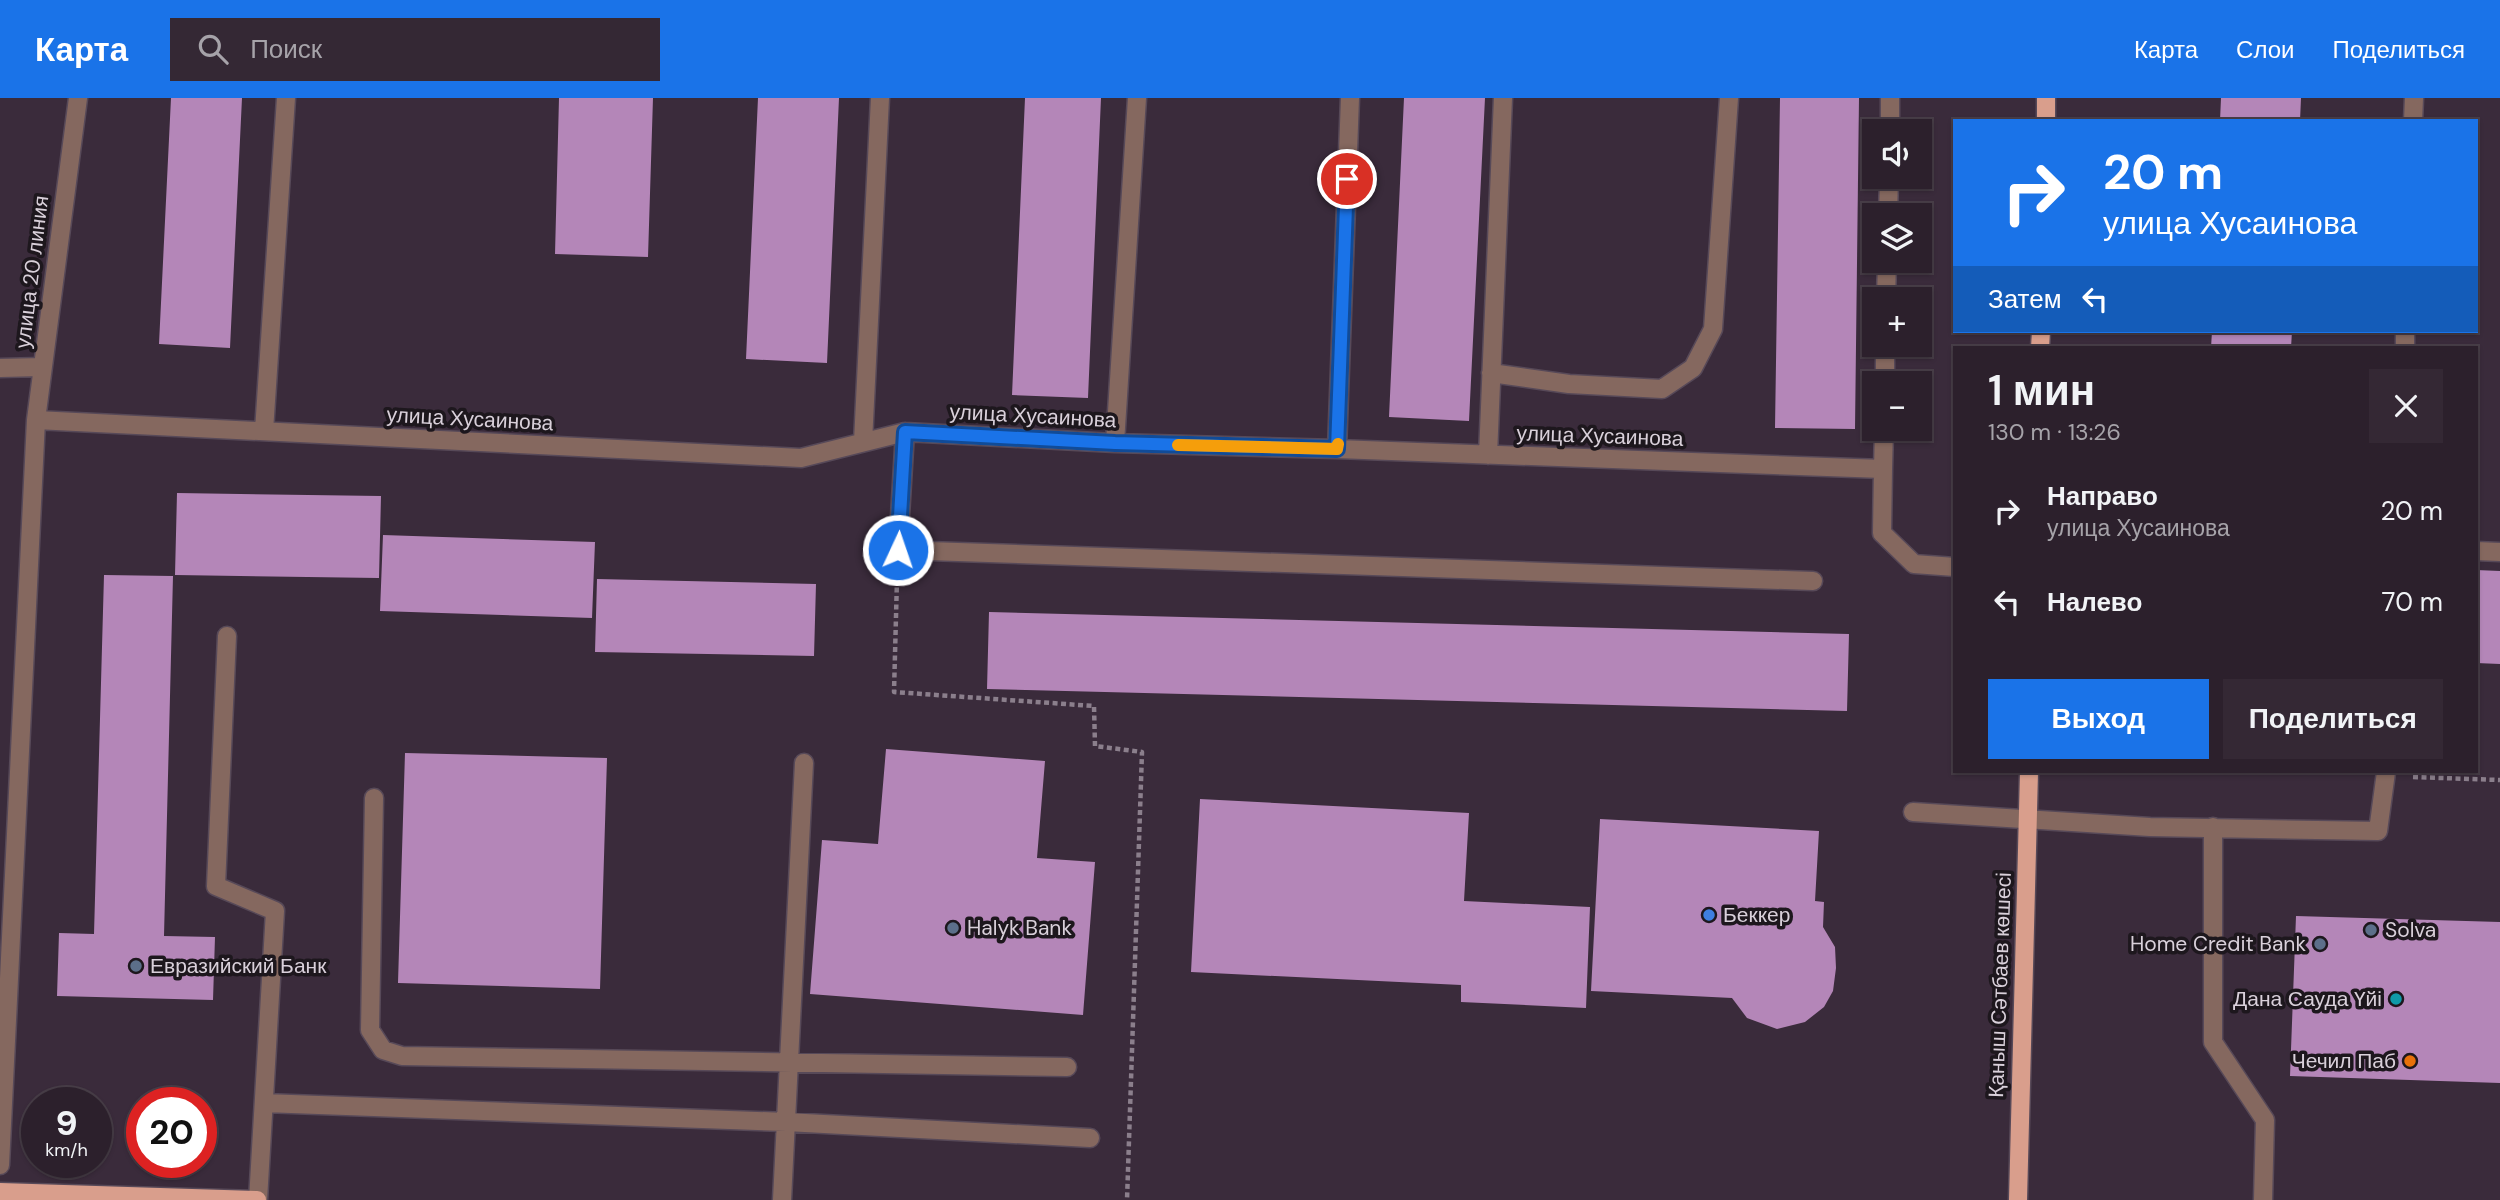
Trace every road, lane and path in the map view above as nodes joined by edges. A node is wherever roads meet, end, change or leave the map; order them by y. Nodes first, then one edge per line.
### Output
1 (78, 98) edge
2 (286, 98) edge
3 (880, 98) edge
4 (1137, 98) edge
5 (1350, 98) edge
6 (1503, 98) edge
7 (1729, 98) edge
8 (1890, 98) edge
9 (2046, 98) edge
10 (2414, 98) edge
11 (1890, 119) edge
12 (2046, 119) edge
13 (2413, 119) edge
14 (42, 367) junction
15 (0, 368) edge
16 (1491, 373) junction
17 (36, 420) junction
18 (264, 431) junction
19 (905, 432) junction
20 (1884, 441) edge
21 (863, 442) junction
22 (1115, 443) junction
23 (1337, 449) junction
24 (1488, 455) junction
25 (1883, 469) junction
26 (898, 550) junction
27 (2478, 551) edge
28 (2500, 552) edge
29 (1953, 567) edge
30 (1814, 581) dead end
31 (226, 636) dead end
32 (804, 763) dead end
33 (2029, 773) edge
34 (2386, 774) edge
35 (2500, 780) edge
36 (374, 798) dead end
37 (1913, 812) dead end
38 (2028, 819) junction
39 (2213, 827) junction
40 (790, 1062) junction
41 (1067, 1067) dead end
42 (264, 1103) junction
43 (786, 1122) junction
44 (1090, 1138) dead end
45 (0, 1166) edge
46 (0, 1192) edge
47 (257, 1200) edge
48 (782, 1200) edge
49 (1127, 1200) edge
50 (2018, 1200) edge
51 (2263, 1200) edge

1 - 14 street, улица 20 линия
2 - 18 street
3 - 21 street
4 - 22 street
5 - 23 street
6 - 16 street
7 - 16 street
8 - 11 street
9 - 12 main road
10 - 13 street
14 - 15 street
14 - 17 street, улица 20 линия
16 - 24 street
17 - 18 street, улица Хусаинова
17 - 45 street, улица 20 линия
18 - 21 street, улица Хусаинова
19 - 21 street, улица Хусаинова
19 - 22 street, улица Хусаинова
19 - 26 street
20 - 25 street
22 - 23 street, улица Хусаинова
23 - 24 street, улица Хусаинова
24 - 25 street, улица Хусаинова
25 - 29 street
26 - 30 street
26 - 49 path
27 - 28 street
31 - 42 street
32 - 40 street
33 - 38 main road, Қаныш Сәтбаев көшесі
34 - 35 path
34 - 39 street
36 - 40 street
37 - 38 street
38 - 39 street
38 - 50 main road, Қаныш Сәтбаев көшесі
39 - 51 street
40 - 41 street
40 - 43 street
42 - 43 street
42 - 47 street
43 - 44 street
43 - 48 street
46 - 47 main road

